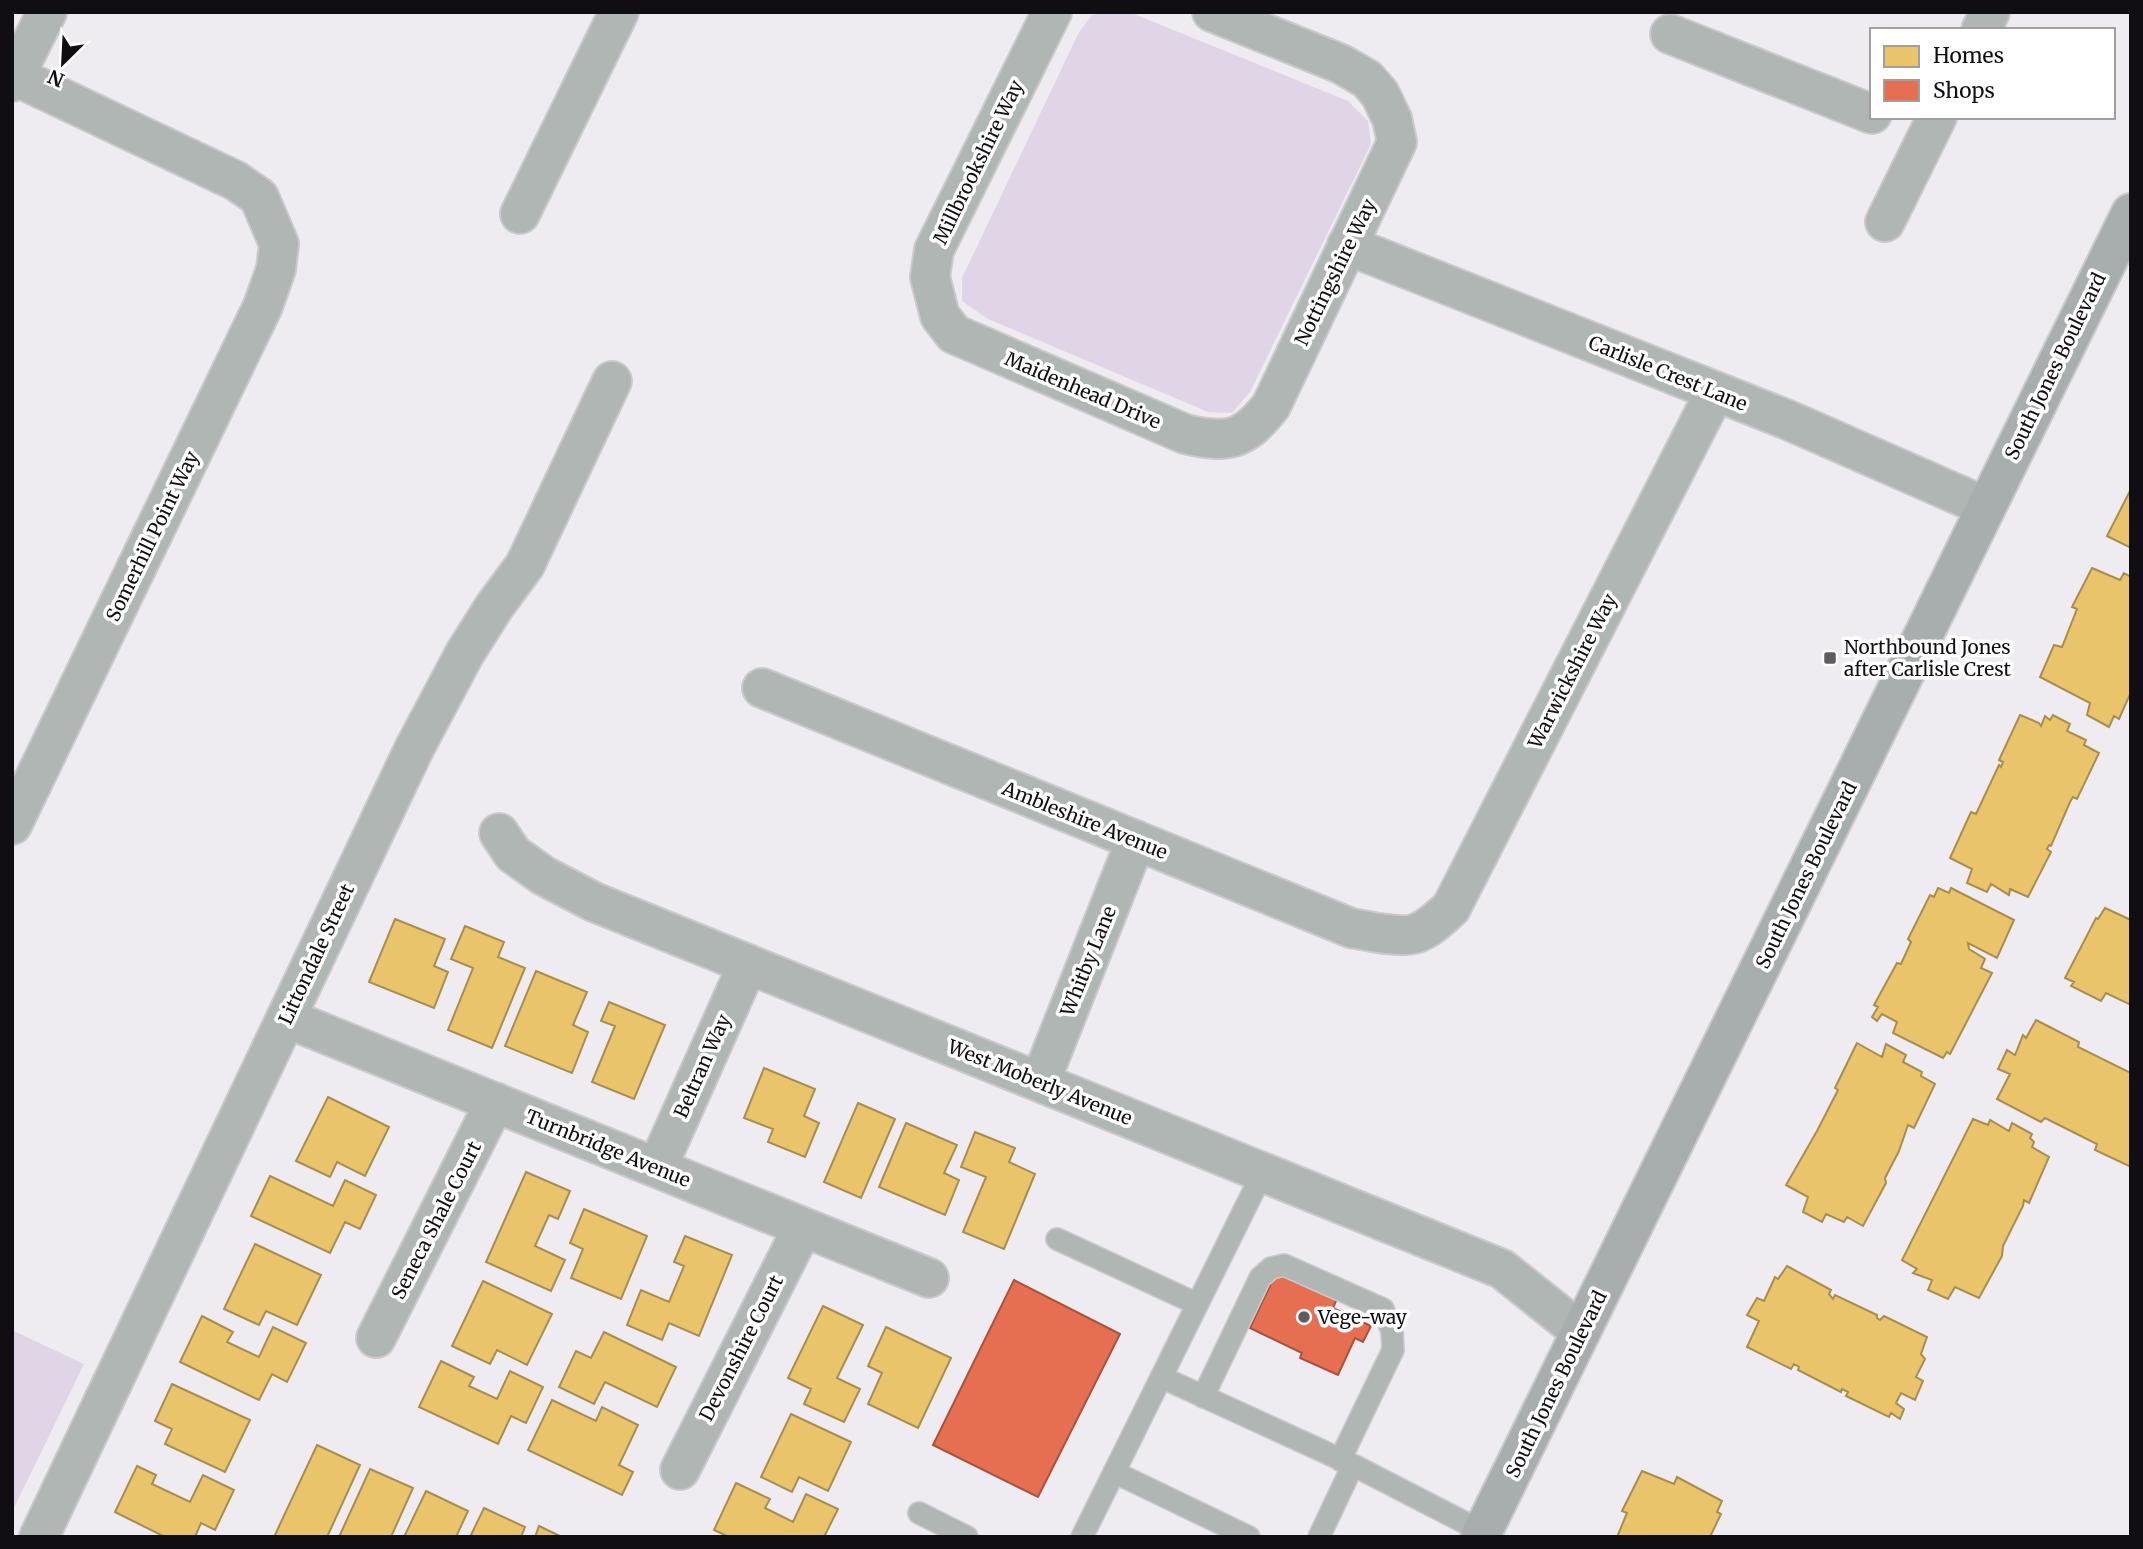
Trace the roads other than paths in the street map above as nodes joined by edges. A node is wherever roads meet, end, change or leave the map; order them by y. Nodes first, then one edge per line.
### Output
1 (47, 12) edge
2 (620, 12) edge
3 (1052, 12) edge
4 (1212, 12) edge
5 (1990, 12) edge
6 (1982, 28) edge
7 (1670, 34) dead end
8 (14, 79) edge
9 (1870, 113) edge
10 (1890, 119) edge
11 (1932, 127) edge
12 (2131, 212) edge
13 (520, 214) dead end
14 (1885, 222) dead end
15 (1347, 245) junction
16 (940, 316) joint
17 (612, 381) dead end
18 (1715, 392) junction
19 (1236, 437) joint
20 (1986, 507) junction
21 (762, 688) dead end
22 (12, 825) edge
23 (499, 833) dead end
24 (1136, 840) junction
25 (1413, 934) joint
26 (748, 964) junction
27 (286, 1018) junction
28 (1040, 1082) junction
29 (495, 1102) junction
30 (657, 1168) junction
31 (1263, 1172) junction
32 (803, 1227) junction
33 (1057, 1239) dead end
34 (929, 1278) dead end
35 (1197, 1304) junction
36 (1581, 1332) junction
37 (376, 1338) dead end
38 (1161, 1377) junction
39 (1203, 1396) junction
40 (1347, 1462) junction
41 (680, 1470) dead end
42 (1114, 1472) junction
43 (919, 1513) dead end
44 (1482, 1534) edge
45 (38, 1537) edge
46 (967, 1537) edge
47 (1082, 1537) edge
48 (1249, 1537) edge
49 (1319, 1537) edge

1 - 8 street
2 - 13 street
3 - 16 street, Millbrookshire Way
4 - 15 street, Nottingshire Way
5 - 6 street
7 - 9 street
8 - 22 street, Somerhill Point Way
10 - 11 street
11 - 14 street
12 - 20 main road, South Jones Boulevard
15 - 18 street, Carlisle Crest Lane
15 - 19 street, Nottingshire Way
16 - 19 street, Maidenhead Drive
17 - 27 street, Littondale Street
18 - 20 street, Carlisle Crest Lane
18 - 25 street, Warwickshire Way
20 - 36 main road, South Jones Boulevard
21 - 24 street, Ambleshire Avenue
23 - 26 street, West Moberly Avenue
24 - 25 street, Ambleshire Avenue
24 - 28 street, Whitby Lane
26 - 28 street, West Moberly Avenue
26 - 30 street, Beltran Way
27 - 29 street, Turnbridge Avenue
27 - 45 street, Littondale Street
28 - 31 street, West Moberly Avenue
29 - 30 street, Turnbridge Avenue
29 - 37 street, Seneca Shale Court
30 - 32 street, Turnbridge Avenue
31 - 35 lane
31 - 36 street, West Moberly Avenue
32 - 34 street, Turnbridge Avenue
32 - 41 street, Devonshire Court
33 - 35 lane
35 - 38 lane
36 - 44 main road, South Jones Boulevard
38 - 39 lane
38 - 42 lane
39 - 40 lane
39 - 40 lane
40 - 44 lane
40 - 49 lane
42 - 47 lane
42 - 48 lane
43 - 46 lane

